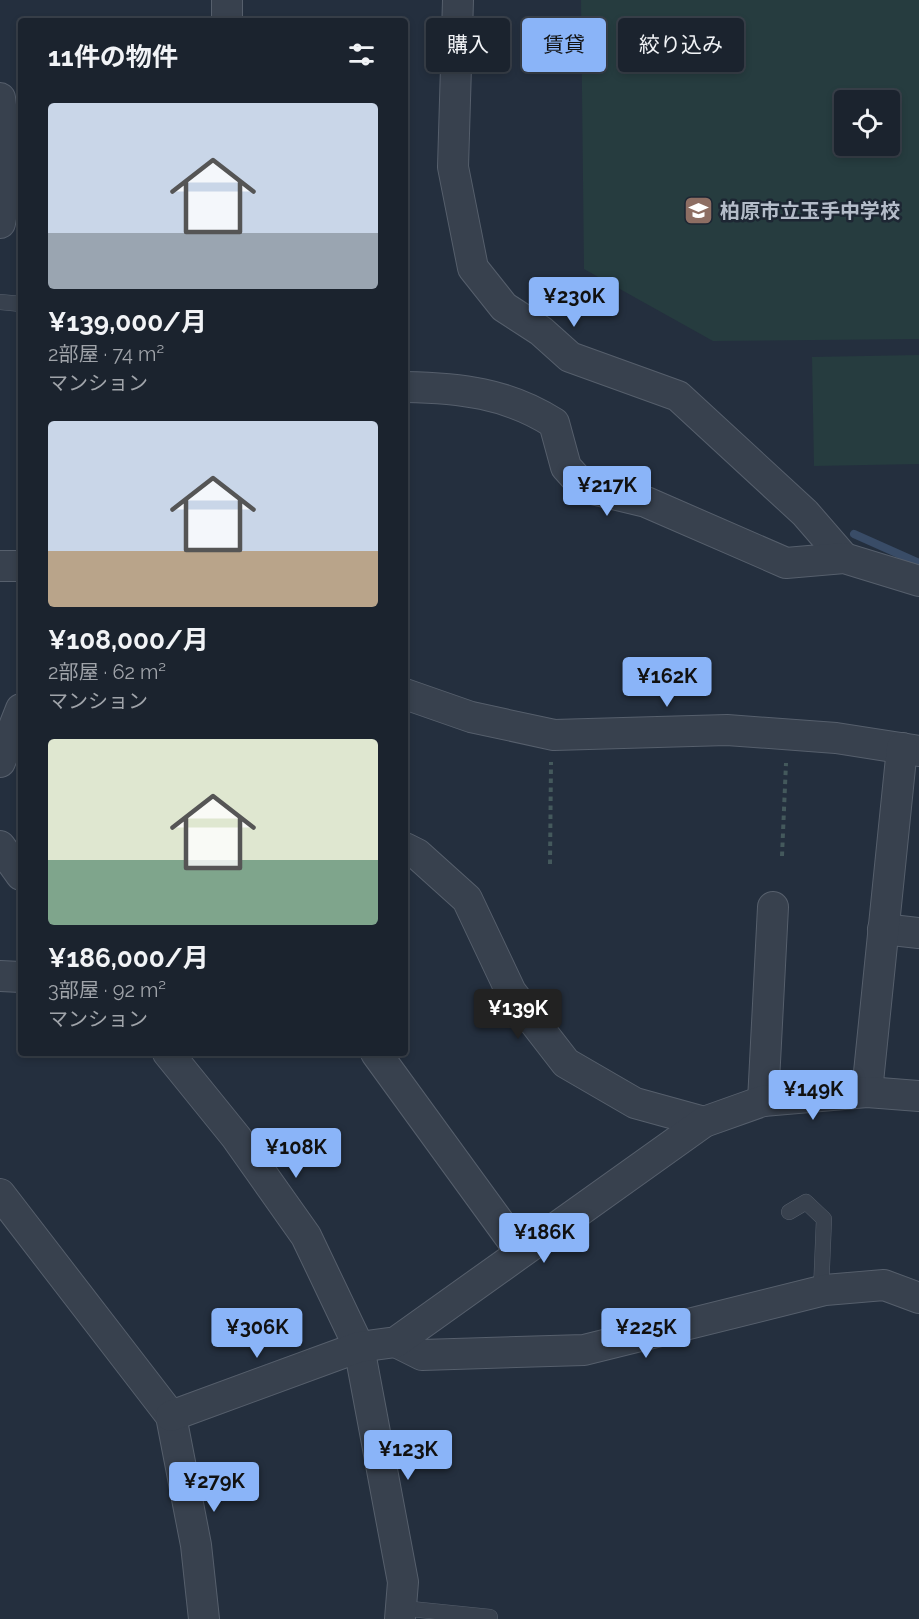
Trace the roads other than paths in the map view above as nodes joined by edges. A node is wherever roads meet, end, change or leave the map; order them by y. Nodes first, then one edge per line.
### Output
1 (227, 0) edge
2 (458, 0) edge
3 (227, 18) edge
4 (8, 105) edge
5 (0, 223) edge
6 (0, 302) edge
7 (18, 304) edge
8 (408, 387) edge
9 (844, 558) junction
10 (0, 566) edge
11 (18, 566) edge
12 (919, 581) edge
13 (408, 695) edge
14 (18, 717) edge
15 (910, 750) edge
16 (0, 762) edge
17 (0, 846) edge
18 (408, 850) edge
19 (18, 871) edge
20 (773, 907) dead end
21 (883, 929) junction
22 (919, 933) edge
23 (0, 976) edge
24 (18, 977) edge
25 (170, 1056) edge
26 (378, 1056) edge
27 (867, 1092) junction
28 (919, 1096) edge
29 (763, 1101) junction
30 (704, 1122) junction
31 (0, 1194) edge
32 (789, 1212) dead end
33 (520, 1251) junction
34 (821, 1291) junction
35 (919, 1298) edge
36 (396, 1342) junction
37 (359, 1347) junction
38 (171, 1416) junction
39 (400, 1614) edge
40 (490, 1617) dead end
41 (204, 1619) edge

1 - 3 street
2 - 9 street
4 - 5 street
6 - 7 lane
8 - 9 street
9 - 12 street
10 - 11 street
13 - 15 street
14 - 16 street
15 - 21 street
17 - 19 street
18 - 30 street
20 - 29 street
21 - 22 street
21 - 27 street
23 - 24 street
25 - 37 street
26 - 33 street
27 - 28 street
27 - 29 street
29 - 30 street
30 - 33 street
31 - 38 street
32 - 34 lane
33 - 36 street
34 - 35 street
34 - 36 street
36 - 37 street
37 - 38 street
37 - 39 street
38 - 41 street
39 - 40 lane

